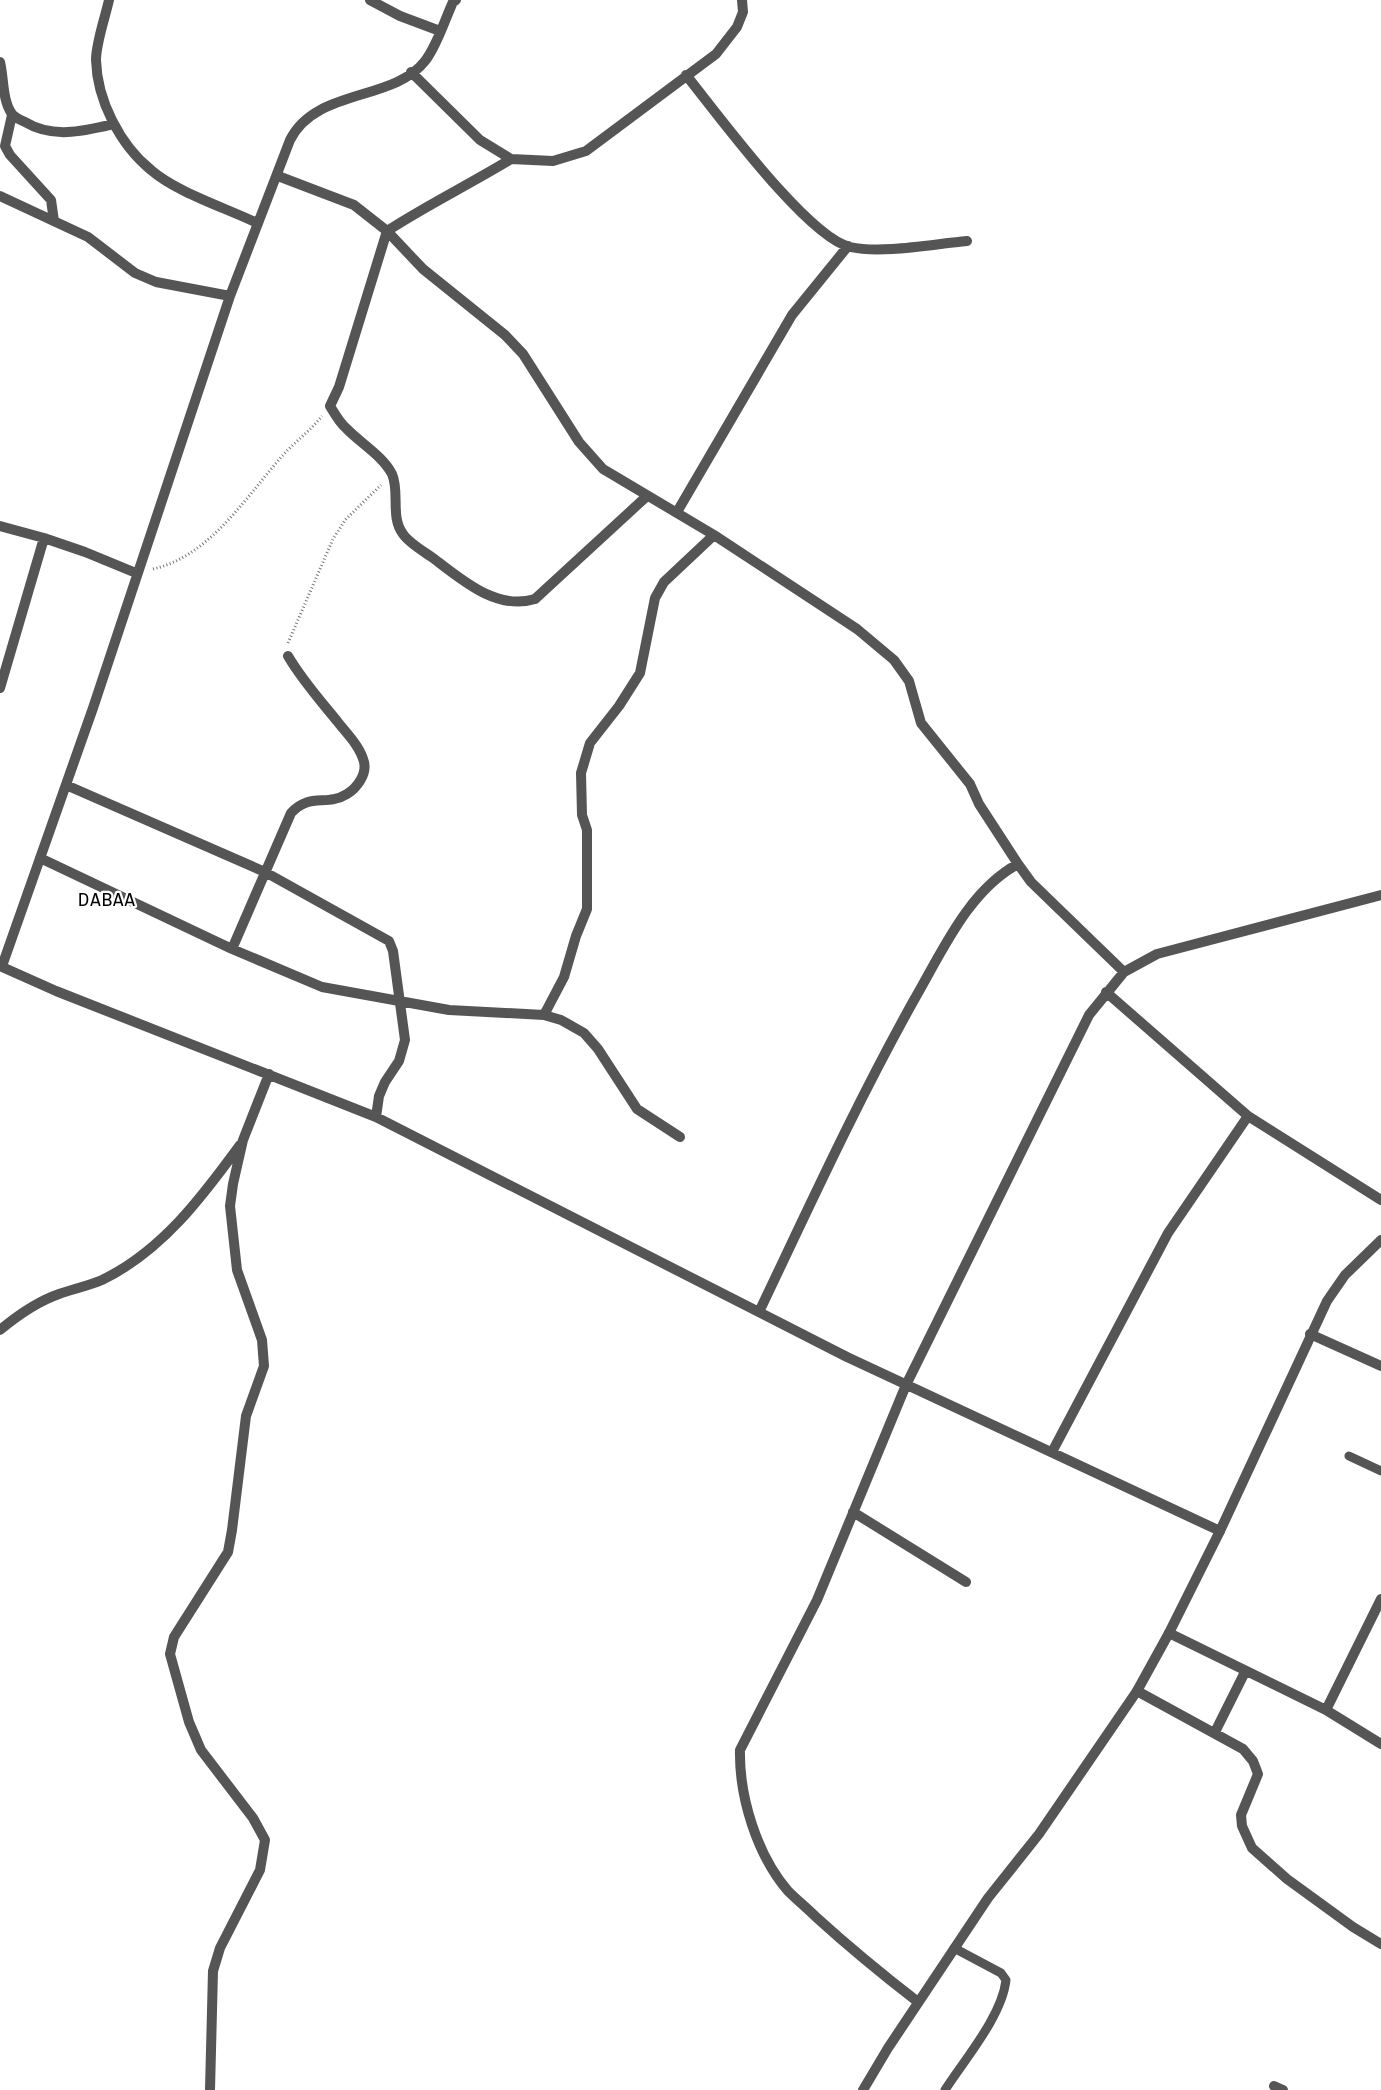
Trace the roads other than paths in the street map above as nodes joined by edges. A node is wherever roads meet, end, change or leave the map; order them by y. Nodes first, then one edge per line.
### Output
1 (109, 0) edge
2 (370, 0) edge
3 (456, 0) edge
4 (742, 0) edge
5 (440, 31) junction
6 (0, 62) edge
7 (411, 72) junction
8 (686, 75) junction
9 (12, 115) junction
10 (114, 124) junction
11 (5, 155) edge
12 (510, 159) junction
13 (278, 176) junction
14 (0, 196) edge
15 (54, 221) junction
16 (257, 223) junction
17 (387, 231) junction
18 (967, 241) dead end
19 (848, 246) junction
20 (230, 296) junction
21 (647, 496) junction
22 (677, 512) junction
23 (0, 526) edge
24 (714, 535) junction
25 (44, 538) junction
26 (136, 573) junction
27 (288, 656) road end
28 (0, 688) edge
29 (66, 785) junction
30 (40, 858) junction
31 (1018, 864) junction
32 (265, 872) junction
33 (1381, 896) edge
34 (232, 949) junction
35 (1, 966) edge
36 (1124, 972) junction
37 (1106, 992) junction
38 (399, 1002) junction
39 (544, 1015) junction
40 (269, 1074) junction
41 (1248, 1116) junction
42 (376, 1117) junction
43 (680, 1137) dead end
44 (243, 1140) junction
45 (1381, 1200) edge
46 (1381, 1240) edge
47 (759, 1312) junction
48 (0, 1330) edge
49 (1310, 1334) junction
50 (1381, 1366) edge
51 (906, 1385) junction
52 (1052, 1452) junction
53 (1349, 1456) dead end
54 (1381, 1471) edge
55 (853, 1512) junction
56 (1220, 1531) junction
57 (966, 1582) dead end
58 (1381, 1599) edge
59 (1169, 1634) junction
60 (1245, 1672) junction
61 (1138, 1691) junction
62 (1326, 1710) junction
63 (1215, 1732) junction
64 (1381, 1744) edge
65 (1381, 1944) edge
66 (954, 1948) junction
67 (918, 2002) junction
68 (210, 2090) edge
69 (863, 2090) edge
70 (946, 2090) edge

1 - 10 street
2 - 5 street
3 - 5 street
4 - 8 street
5 - 7 street
6 - 9 street
7 - 12 street
7 - 13 street
8 - 12 street
8 - 19 street
9 - 10 street
9 - 11 street
10 - 16 street
11 - 15 street
12 - 17 street
13 - 16 street
13 - 17 street
14 - 15 street
15 - 20 street
16 - 20 street
17 - 21 street
17 - 21 street
18 - 19 street
19 - 22 street
20 - 26 street
21 - 22 street
22 - 24 street
23 - 25 street
24 - 31 street
24 - 39 street
25 - 26 street
25 - 28 street
26 - 29 street
27 - 32 street
29 - 30 street
29 - 32 street
30 - 34 street
30 - 35 street
31 - 36 street
31 - 47 street
32 - 34 street
32 - 38 street
33 - 36 street
34 - 38 street
35 - 40 street
36 - 37 street
37 - 41 street
37 - 51 street
38 - 39 street
38 - 42 street
39 - 43 street
40 - 42 street
40 - 44 street
41 - 45 street
41 - 52 street
42 - 47 street
44 - 48 street
44 - 68 street
46 - 49 street
47 - 51 street
49 - 50 street
49 - 56 street
51 - 52 street
51 - 55 street
52 - 56 street
53 - 54 lane
55 - 57 street
55 - 67 street
56 - 59 street
58 - 62 street
59 - 60 street
59 - 61 street
60 - 62 street
60 - 63 street
61 - 63 street
61 - 66 street
62 - 64 street
63 - 65 street
66 - 67 street
66 - 70 lane
67 - 69 street

